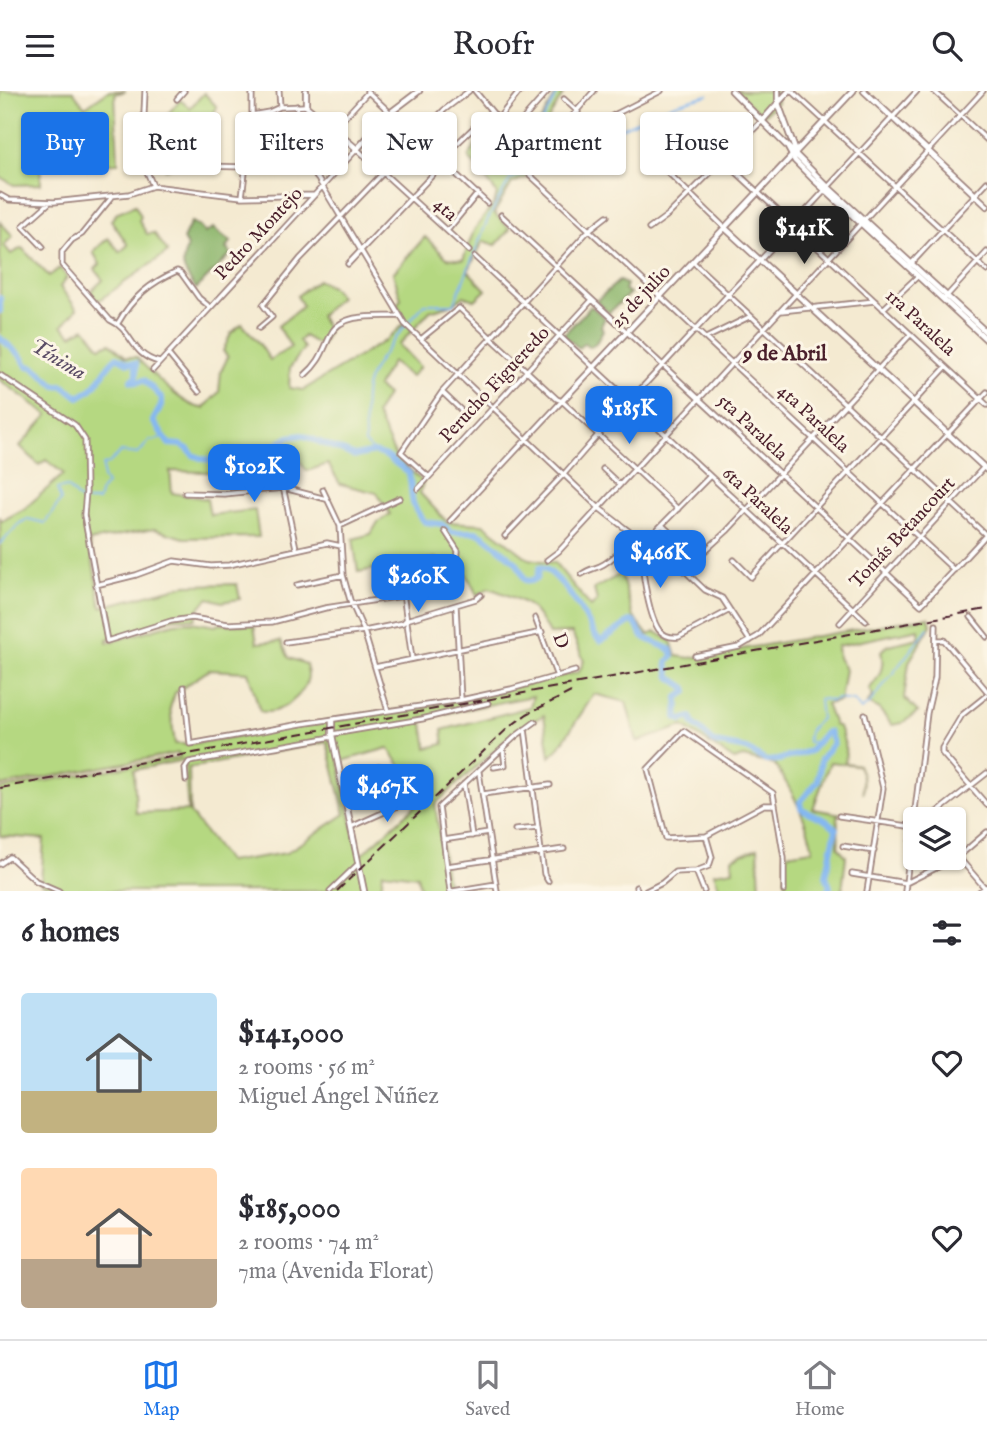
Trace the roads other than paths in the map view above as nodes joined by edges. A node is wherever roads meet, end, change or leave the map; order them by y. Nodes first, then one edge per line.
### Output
1 (145, 91) edge
2 (184, 91) edge
3 (252, 91) edge
4 (279, 91) edge
5 (306, 91) edge
6 (368, 91) edge
7 (419, 91) edge
8 (469, 91) edge
9 (475, 91) edge
10 (520, 91) edge
11 (548, 91) edge
12 (594, 91) edge
13 (661, 91) edge
14 (732, 91) edge
15 (778, 91) edge
16 (790, 91) edge
17 (853, 91) edge
18 (864, 91) edge
19 (917, 91) edge
20 (934, 91) edge
21 (983, 91) edge
22 (177, 99) dead end
23 (564, 99) dead end
24 (778, 103) junction
25 (297, 106) junction
26 (306, 106) junction
27 (280, 107) junction
28 (492, 111) joint
29 (252, 112) edge
30 (268, 112) edge
31 (313, 112) edge
32 (389, 112) edge
33 (391, 112) edge
34 (441, 112) edge
35 (504, 112) edge
36 (529, 112) edge
37 (578, 112) joint
38 (620, 112) edge
39 (348, 113) edge
40 (960, 116) junction
41 (892, 118) junction
42 (763, 120) junction
43 (825, 122) junction
44 (753, 131) edge
45 (987, 140) edge
46 (348, 141) edge
47 (362, 144) edge
48 (457, 144) edge
49 (357, 149) junction
50 (928, 151) junction
51 (362, 153) edge
52 (859, 153) junction
53 (794, 155) junction
54 (457, 174) edge
55 (244, 175) edge
56 (384, 175) edge
57 (386, 175) edge
58 (433, 175) edge
59 (530, 175) edge
60 (669, 175) edge
61 (710, 175) edge
62 (739, 175) edge
63 (987, 182) edge
64 (895, 186) junction
65 (153, 187) junction
66 (323, 187) junction
67 (827, 188) junction
68 (478, 193) junction
69 (758, 193) junction
70 (0, 195) edge
71 (113, 195) junction
72 (314, 195) junction
73 (689, 195) junction
74 (975, 195) junction
75 (242, 197) junction
76 (411, 198) junction
77 (50, 202) junction
78 (487, 203) dead end
79 (987, 206) edge
80 (501, 215) dead end
81 (607, 216) dead end
82 (341, 219) junction
83 (862, 221) junction
84 (793, 225) junction
85 (726, 227) junction
86 (649, 229) dead end
87 (943, 229) junction
88 (589, 230) junction
89 (447, 231) junction
90 (43, 247) dead end
91 (361, 251) junction
92 (469, 251) dead end
93 (987, 252) edge
94 (475, 257) dead end
95 (829, 258) junction
96 (760, 260) junction
97 (693, 262) junction
98 (978, 262) junction
99 (348, 264) dead end
100 (910, 265) junction
101 (556, 267) junction
102 (987, 271) edge
103 (918, 276) junction
104 (796, 293) junction
105 (728, 295) junction
106 (661, 296) junction
107 (945, 298) junction
108 (592, 300) junction
109 (875, 301) junction
110 (524, 302) junction
111 (810, 306) junction
112 (210, 307) junction
113 (883, 309) junction
114 (779, 311) junction
115 (400, 316) junction
116 (751, 316) junction
117 (987, 321) edge
118 (118, 323) junction
119 (259, 328) dead end
120 (764, 328) junction
121 (696, 329) junction
122 (979, 329) junction
123 (627, 332) junction
124 (987, 333) edge
125 (911, 334) junction
126 (560, 336) junction
127 (491, 338) junction
128 (706, 338) junction
129 (421, 339) junction
130 (987, 340) edge
131 (168, 353) junction
132 (159, 362) junction
133 (732, 362) junction
134 (663, 365) junction
135 (946, 367) junction
136 (594, 368) junction
137 (878, 369) junction
138 (153, 370) dead end
139 (526, 372) junction
140 (459, 374) junction
141 (0, 375) edge
142 (304, 375) dead end
143 (199, 392) dead end
144 (442, 392) junction
145 (987, 392) edge
146 (698, 398) junction
147 (981, 399) junction
148 (562, 401) junction
149 (629, 401) junction
150 (913, 402) junction
151 (846, 405) junction
152 (987, 405) edge
153 (493, 406) junction
154 (464, 413) dead end
155 (665, 434) junction
156 (948, 434) junction
157 (598, 435) junction
158 (881, 437) junction
159 (527, 439) junction
160 (814, 439) junction
161 (262, 467) dead end
162 (986, 467) edge
163 (603, 468) dead end
164 (635, 468) junction
165 (915, 469) junction
166 (848, 472) junction
167 (564, 474) junction
168 (781, 474) junction
169 (710, 476) junction
170 (429, 477) junction
171 (620, 485) junction
172 (284, 488) junction
173 (418, 489) dead end
174 (323, 490) dead end
175 (185, 493) dead end
176 (400, 498) dead end
177 (326, 499) junction
178 (951, 503) junction
179 (883, 504) junction
180 (816, 507) junction
181 (599, 508) junction
182 (678, 509) junction
183 (747, 510) junction
184 (450, 521) dead end
185 (662, 525) junction
186 (340, 526) junction
187 (445, 531) dead end
188 (505, 535) dead end
189 (987, 535) edge
190 (636, 536) junction
191 (919, 537) junction
192 (850, 539) junction
193 (644, 543) junction
194 (782, 543) junction
195 (341, 546) junction
196 (296, 548) junction
197 (697, 557) junction
198 (547, 560) dead end
199 (734, 560) dead end
200 (954, 570) junction
201 (400, 571) dead end
202 (886, 572) junction
203 (343, 575) junction
204 (582, 575) dead end
205 (817, 575) junction
206 (96, 585) junction
207 (297, 585) dead end
208 (481, 595) dead end
209 (403, 596) junction
210 (353, 603) junction
211 (456, 606) junction
212 (853, 609) junction
213 (730, 610) junction
214 (971, 617) dead end
215 (535, 618) dead end
216 (406, 620) junction
217 (866, 621) dead end
218 (840, 623) dead end
219 (364, 632) junction
220 (542, 632) junction
221 (987, 636) edge
222 (936, 640) junction
223 (944, 640) junction
224 (750, 641) junction
225 (286, 642) dead end
226 (458, 650) junction
227 (695, 656) dead end
228 (412, 659) junction
229 (375, 667) junction
230 (575, 671) dead end
231 (556, 675) junction
232 (184, 687) dead end
233 (987, 693) edge
234 (461, 699) junction
235 (488, 703) dead end
236 (388, 711) junction
237 (865, 714) dead end
238 (332, 720) junction
239 (535, 722) dead end
240 (525, 729) junction
241 (332, 736) junction
242 (503, 748) junction
243 (494, 767) dead end
244 (387, 768) dead end
245 (479, 771) junction
246 (987, 773) edge
247 (186, 780) dead end
248 (342, 781) junction
249 (394, 784) dead end
250 (464, 784) junction
251 (550, 785) dead end
252 (970, 786) junction
253 (533, 787) junction
254 (415, 793) dead end
255 (482, 794) junction
256 (402, 801) junction
257 (773, 805) junction
258 (987, 805) edge
259 (917, 807) edge
260 (943, 807) edge
261 (839, 816) dead end
262 (878, 821) junction
263 (903, 826) edge
264 (351, 827) junction
265 (538, 828) junction
266 (515, 831) dead end
267 (987, 832) edge
268 (488, 833) junction
269 (472, 836) junction
270 (706, 836) junction
271 (443, 840) junction
272 (843, 846) dead end
273 (564, 849) dead end
274 (966, 850) edge
275 (874, 851) junction
276 (542, 852) junction
277 (492, 859) junction
278 (0, 864) edge
279 (358, 864) junction
280 (447, 866) junction
281 (966, 866) edge
282 (908, 870) edge
283 (932, 870) edge
284 (696, 871) junction
285 (852, 874) dead end
286 (869, 878) junction
287 (548, 881) dead end
288 (906, 883) junction
289 (496, 884) junction
290 (985, 889) edge
291 (59, 891) edge
292 (330, 891) edge
293 (363, 891) edge
294 (452, 891) edge
295 (497, 891) edge
296 (646, 891) edge
297 (704, 891) edge
298 (784, 891) edge
299 (867, 891) edge
300 (905, 891) edge

1 - 65 street
2 - 22 street
3 - 29 street
4 - 27 street
5 - 26 street
6 - 32 street
6 - 39 street
7 - 33 street, Pedro Montejo
8 - 34 street
9 - 28 street
10 - 35 street
11 - 36 street
12 - 37 street
13 - 38 street
14 - 42 street
15 - 24 street
16 - 24 street
16 - 43 street
17 - 43 street, 25 de julio
18 - 41 street
19 - 41 street
20 - 40 street
21 - 40 street
23 - 37 street
24 - 42 street
24 - 53 street
25 - 26 street
25 - 27 street
25 - 66 street
26 - 31 street, 4ta
27 - 30 street
28 - 48 street
40 - 45 street
40 - 50 street
41 - 50 street
41 - 52 street
42 - 44 street
42 - 53 street
43 - 52 street
43 - 53 street, 25 de julio
46 - 49 street, 4ta
47 - 49 street, Pedro Montejo
49 - 51 street, 4ta
49 - 66 street, Pedro Montejo
50 - 64 street
50 - 74 street
52 - 64 street
52 - 67 street
53 - 67 street
53 - 69 street, 25 de julio
54 - 68 street
55 - 75 street
56 - 82 street
57 - 76 street, 4ta
58 - 76 street
59 - 88 street, 4ta Paralela
60 - 73 street
61 - 73 street
62 - 69 street, 1ra Paralela
63 - 74 street
64 - 83 street
64 - 87 street
65 - 71 street
65 - 75 street
66 - 72 street, Pedro Montejo
66 - 82 street
67 - 83 street
67 - 84 street
68 - 78 street
68 - 89 street
69 - 84 street, 1ra Paralela
69 - 85 street, 25 de julio
70 - 77 street
71 - 77 street
71 - 118 street
72 - 75 street
72 - 112 street, Pedro Montejo
73 - 85 street
73 - 86 street
74 - 79 street
74 - 87 street
76 - 89 street, 4ta
76 - 91 street
77 - 90 street
80 - 101 street, 5ta Paralela
81 - 88 street
82 - 91 street
82 - 119 street
83 - 95 street
83 - 100 street
84 - 95 street, 1ra Paralela
84 - 96 street
85 - 96 street
85 - 97 street, 25 de julio
87 - 98 street
87 - 100 street
88 - 101 street
88 - 106 street, 4ta Paralela
89 - 92 street, 4ta
91 - 99 street
91 - 115 street
93 - 98 street
94 - 110 street, 6ta Paralela
95 - 104 street
95 - 109 street, 1ra Paralela
96 - 104 street
96 - 105 street
97 - 105 street
97 - 106 street, 25 de julio
98 - 102 street
98 - 107 street
100 - 103 street
100 - 107 street
101 - 108 street, 5ta Paralela
101 - 110 street
103 - 107 street
103 - 113 street
104 - 111 street
104 - 114 street
105 - 116 street
105 - 121 street
106 - 121 street, 4ta Paralela
106 - 123 street, 25 de julio
107 - 122 street
108 - 123 street, 5ta Paralela
108 - 126 street, Perucho Figueredo
109 - 111 street
109 - 113 street, 1ra Paralela
110 - 126 street, 6ta Paralela
110 - 127 street
111 - 114 street
111 - 137 street
112 - 118 street
112 - 131 street, Pedro Montejo
113 - 125 street, 1ra Paralela
114 - 120 street
115 - 129 street
115 - 142 street
116 - 120 street
116 - 128 street
117 - 122 street
118 - 132 street
120 - 133 street
120 - 151 street
121 - 128 street, 4ta Paralela
121 - 134 street
122 - 124 street
122 - 130 street
123 - 134 street, 5ta Paralela
123 - 136 street, 25 de julio
125 - 135 street, 1ra Paralela
125 - 137 street
126 - 136 street, 6ta Paralela
126 - 139 street, Perucho Figueredo
127 - 129 street
127 - 139 street
127 - 140 street
128 - 133 street, 4ta Paralela
129 - 140 street
131 - 132 street, Pedro Montejo
131 - 143 street
132 - 138 street, Pedro Montejo
133 - 146 street
133 - 160 street, 4ta Paralela
134 - 146 street, 5ta Paralela
134 - 149 street
135 - 147 street, 1ra Paralela
135 - 150 street
136 - 148 street, 25 de julio
136 - 149 street, 6ta Paralela
137 - 150 street
137 - 151 street
139 - 148 street
139 - 153 street, Perucho Figueredo
140 - 144 street
140 - 153 street
141 - 206 street
144 - 154 street
144 - 170 street
145 - 147 street
146 - 155 street
146 - 168 street, 5ta Paralela
147 - 152 street, 1ra Paralela
147 - 156 street
148 - 157 street
148 - 159 street, 25 de julio
149 - 155 street, 6ta Paralela
149 - 157 street
150 - 156 street
150 - 158 street
151 - 158 street
151 - 160 street
153 - 159 street
153 - 170 street, Perucho Figueredo
155 - 164 street
155 - 169 street, 6ta Paralela
156 - 162 street
156 - 165 street
157 - 164 street
157 - 167 street
158 - 165 street
158 - 166 street
159 - 167 street
159 - 184 street, 25 de julio
160 - 166 street, 4ta Paralela
160 - 168 street
161 - 172 street
162 - 178 street, Tomás Betancourt
163 - 171 street
164 - 171 street
164 - 182 street
165 - 178 street
165 - 179 street
166 - 179 street, 4ta Paralela
166 - 180 street
167 - 181 street
167 - 188 street
168 - 180 street, 5ta Paralela
168 - 183 street
169 - 182 street
169 - 183 street, 6ta Paralela
170 - 173 street, Perucho Figueredo
171 - 181 street
172 - 175 street
172 - 177 street
172 - 196 street
174 - 177 street
176 - 186 street
177 - 186 street
178 - 189 street
178 - 191 street, Tomás Betancourt
179 - 191 street, 4ta Paralela
179 - 192 street
180 - 192 street, 5ta Paralela
180 - 194 street
181 - 190 street
181 - 198 street
182 - 185 street
183 - 194 street, 6ta Paralela
183 - 197 street
185 - 193 street
185 - 197 street
186 - 195 street
187 - 209 street
189 - 200 street
190 - 193 street
190 - 204 street
191 - 200 street, 4ta Paralela
191 - 202 street, Tomás Betancourt
192 - 202 street, 5ta Paralela
192 - 205 street
193 - 213 street
194 - 199 street
194 - 205 street, 6ta Paralela
195 - 196 street
195 - 203 street
196 - 206 street
197 - 213 street
200 - 202 street, 5ta Paralela
201 - 209 street
202 - 212 street, Tomás Betancourt
203 - 207 street
203 - 210 street
205 - 212 street, 6ta Paralela
205 - 224 street
206 - 210 street
208 - 211 street
209 - 210 street
209 - 216 street
210 - 219 street
211 - 216 street
211 - 226 street
212 - 217 street, 6ta Paralela
212 - 218 street, Tomás Betancourt
213 - 224 street
214 - 221 street
215 - 220 street, D
216 - 219 street
216 - 228 street
219 - 225 street
219 - 229 street
220 - 226 street
220 - 231 street, D
222 - 223 street
222 - 223 street
222 - 259 street
223 - 233 street
224 - 227 street
226 - 228 street
226 - 234 street
228 - 229 street
229 - 236 street
230 - 231 street
231 - 234 street
232 - 238 street
233 - 252 street
234 - 236 street
235 - 241 street
236 - 238 street
237 - 262 street
238 - 241 street
239 - 240 street
240 - 242 street
240 - 253 street
241 - 247 street
241 - 248 street
242 - 243 street
242 - 245 street
244 - 248 street
245 - 250 street
245 - 255 street
246 - 252 street
248 - 264 street
249 - 256 street
250 - 269 street
250 - 271 street
251 - 253 street
252 - 258 street
252 - 260 street
253 - 255 street
253 - 265 street
254 - 256 street
255 - 268 street
256 - 264 street
257 - 270 street
257 - 270 street
257 - 298 street
261 - 262 street
262 - 263 street
262 - 275 street
264 - 279 street
265 - 266 street
265 - 276 street
267 - 274 street
268 - 269 street
268 - 277 street
269 - 271 street
270 - 284 street
271 - 280 street
272 - 275 street
273 - 276 street
275 - 286 street
276 - 277 street
276 - 287 street
277 - 280 street
277 - 289 street
278 - 291 street
279 - 292 street
279 - 293 street
280 - 294 street
281 - 290 street
282 - 288 street
283 - 288 street
284 - 296 street
284 - 297 street
285 - 286 street
286 - 288 street
286 - 299 street
288 - 300 street
289 - 294 street
289 - 295 street

